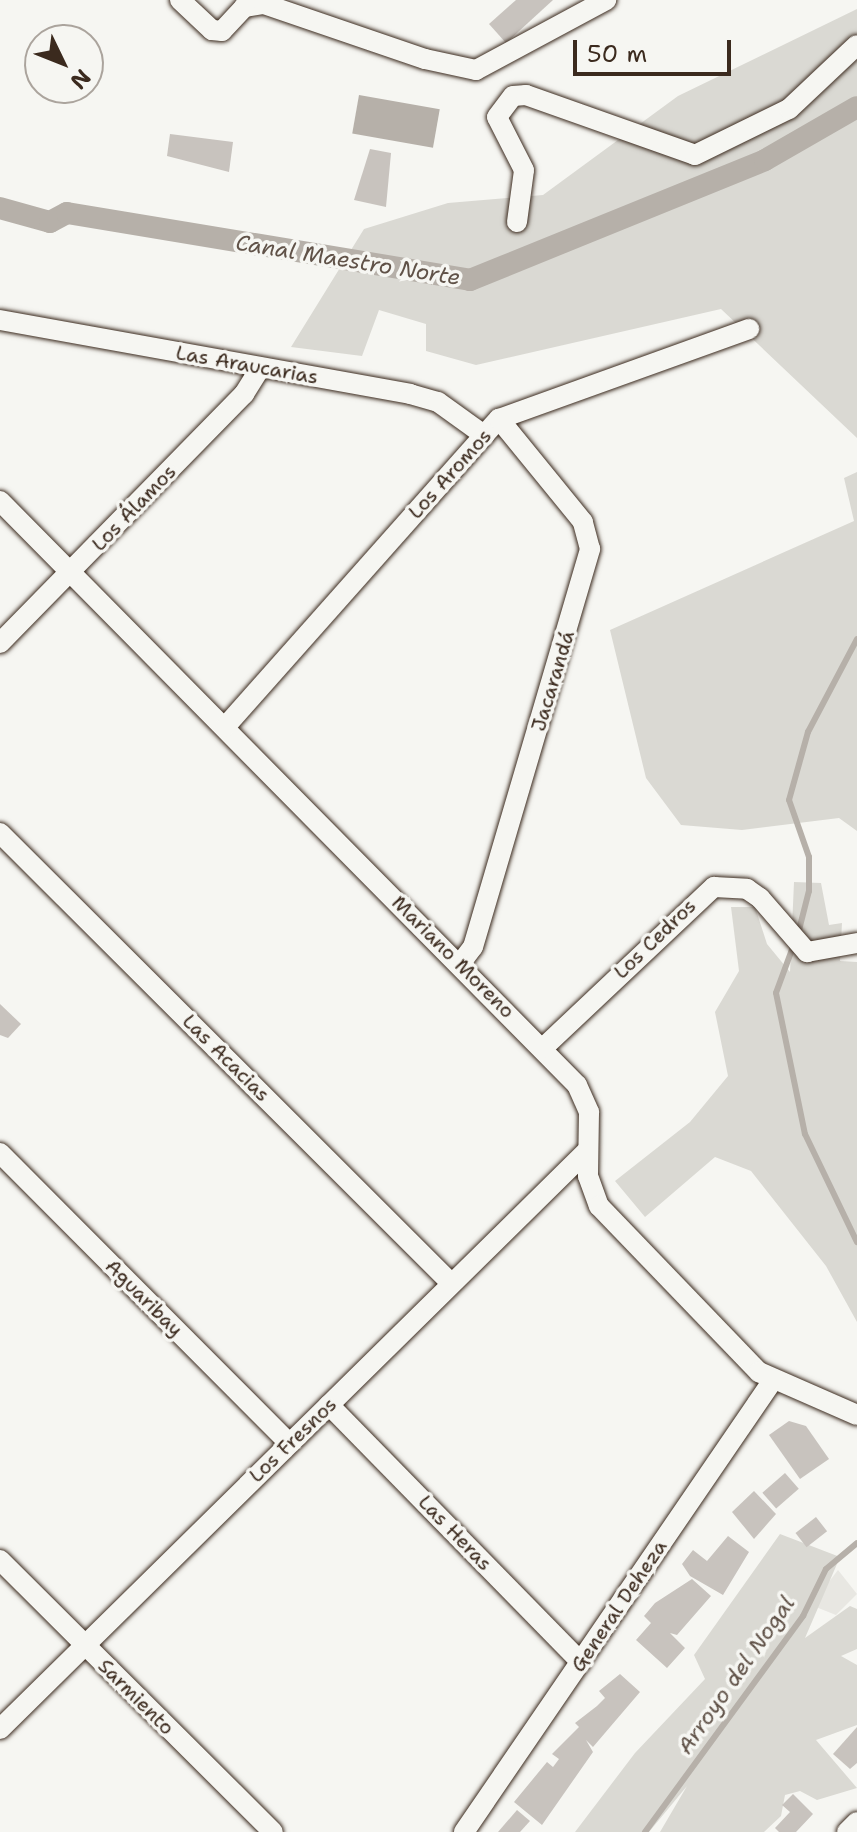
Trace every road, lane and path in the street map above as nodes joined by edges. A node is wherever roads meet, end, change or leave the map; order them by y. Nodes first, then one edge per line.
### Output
1 (180, 0) edge
2 (606, 0) edge
3 (857, 45) edge
4 (517, 222) dead end
5 (0, 320) edge
6 (749, 329) dead end
7 (260, 368) junction
8 (499, 419) junction
9 (484, 435) junction
10 (0, 501) edge
11 (72, 573) junction
12 (0, 643) edge
13 (226, 726) junction
14 (0, 833) edge
15 (857, 943) edge
16 (460, 964) junction
17 (543, 1048) junction
18 (586, 1152) junction
19 (0, 1153) edge
20 (451, 1283) junction
21 (773, 1380) junction
22 (329, 1405) junction
23 (857, 1415) edge
24 (289, 1443) junction
25 (0, 1560) edge
26 (84, 1645) junction
27 (581, 1662) junction
28 (0, 1729) edge
29 (857, 1822) edge
30 (273, 1832) edge
31 (464, 1832) edge
32 (847, 1832) edge

1 - 2 street
3 - 4 street
5 - 7 street, Las Araucarias
6 - 8 street, Los Aromos
7 - 9 street, Las Araucarias
7 - 11 street, Los Álamos
8 - 9 street, Los Aromos
8 - 16 street, Jacarandá
9 - 13 street, Los Aromos
10 - 11 street, Mariano Moreno
11 - 12 street, Los Álamos
11 - 13 street, Mariano Moreno
13 - 16 street, Mariano Moreno
14 - 20 street, Las Acacias
15 - 17 street, Los Cedros
16 - 17 street, Mariano Moreno
17 - 18 street, Mariano Moreno
18 - 20 street, Los Fresnos
18 - 21 street, Mariano Moreno
19 - 24 street, Aguaribay
20 - 22 street, Los Fresnos
21 - 23 street, Mariano Moreno
21 - 27 street, General Deheza
22 - 24 street, Los Fresnos
22 - 27 street, Las Heras
24 - 26 street, Los Fresnos
25 - 26 street, Sarmiento
26 - 28 street, Los Fresnos
26 - 30 street, Sarmiento
27 - 31 street, General Deheza
29 - 32 street

